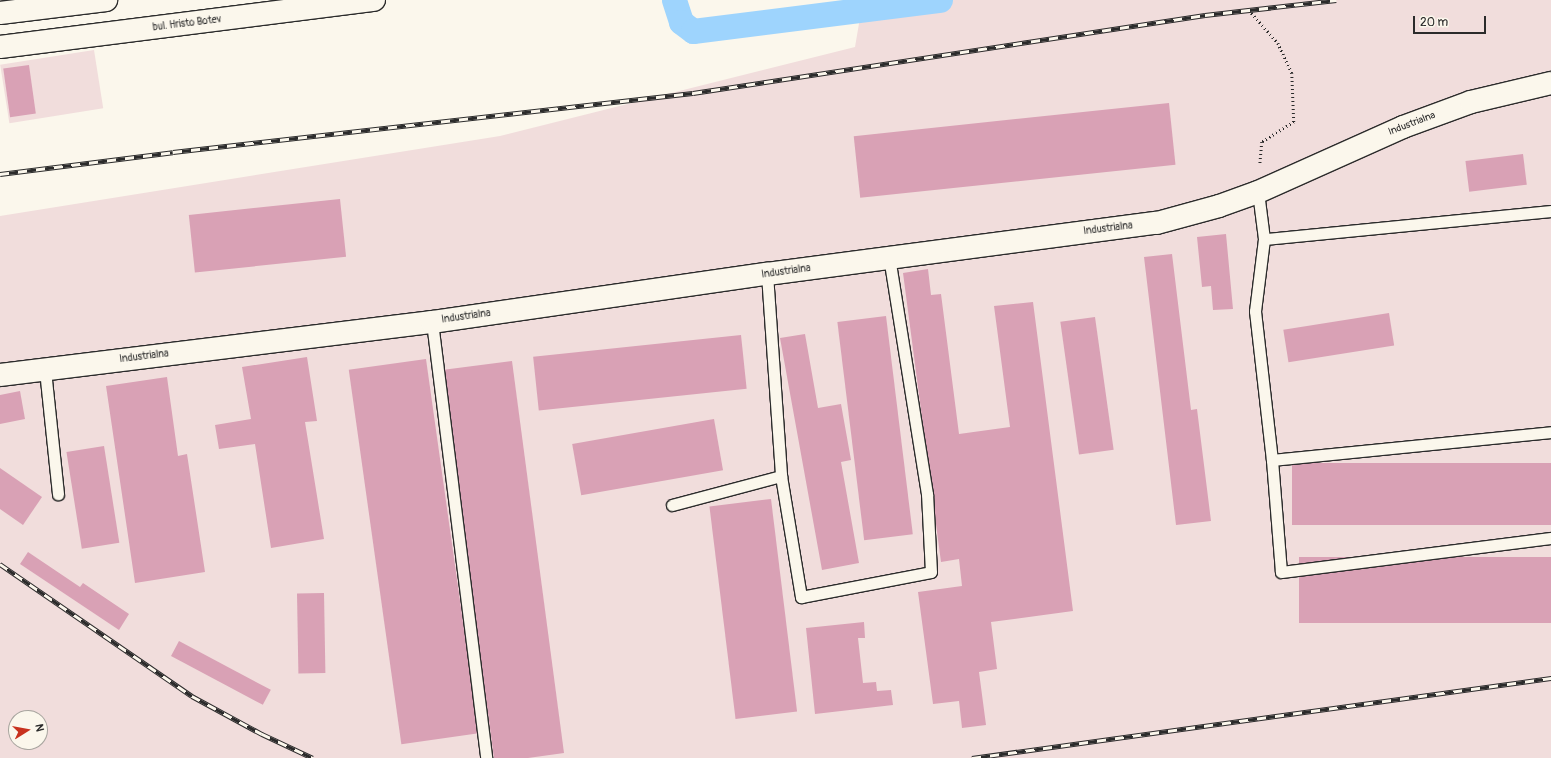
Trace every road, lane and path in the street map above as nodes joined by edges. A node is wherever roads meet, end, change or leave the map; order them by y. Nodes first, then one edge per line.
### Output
1 (106, 0) edge
2 (374, 0) edge
3 (1249, 10) dead end
4 (0, 13) edge
5 (0, 47) edge
6 (1551, 83) edge
7 (1258, 192) junction
8 (1551, 211) edge
9 (1264, 239) junction
10 (889, 258) junction
11 (767, 274) junction
12 (432, 322) junction
13 (45, 370) junction
14 (0, 375) edge
15 (1551, 432) edge
16 (1272, 460) junction
17 (781, 476) junction
18 (58, 494) dead end
19 (672, 505) dead end
20 (1551, 538) edge
21 (486, 758) edge

1 - 4 street
2 - 5 street, bul. Hristo Botev
3 - 7 path
6 - 7 street, Industrialna
7 - 9 lane
7 - 10 street, Industrialna
8 - 9 lane
9 - 16 lane
10 - 11 street, Industrialna
10 - 17 lane
11 - 12 street, Industrialna
11 - 17 lane
12 - 13 street, Industrialna
12 - 21 lane
13 - 14 street, Industrialna
13 - 18 lane
15 - 16 lane
16 - 20 lane
17 - 19 lane

